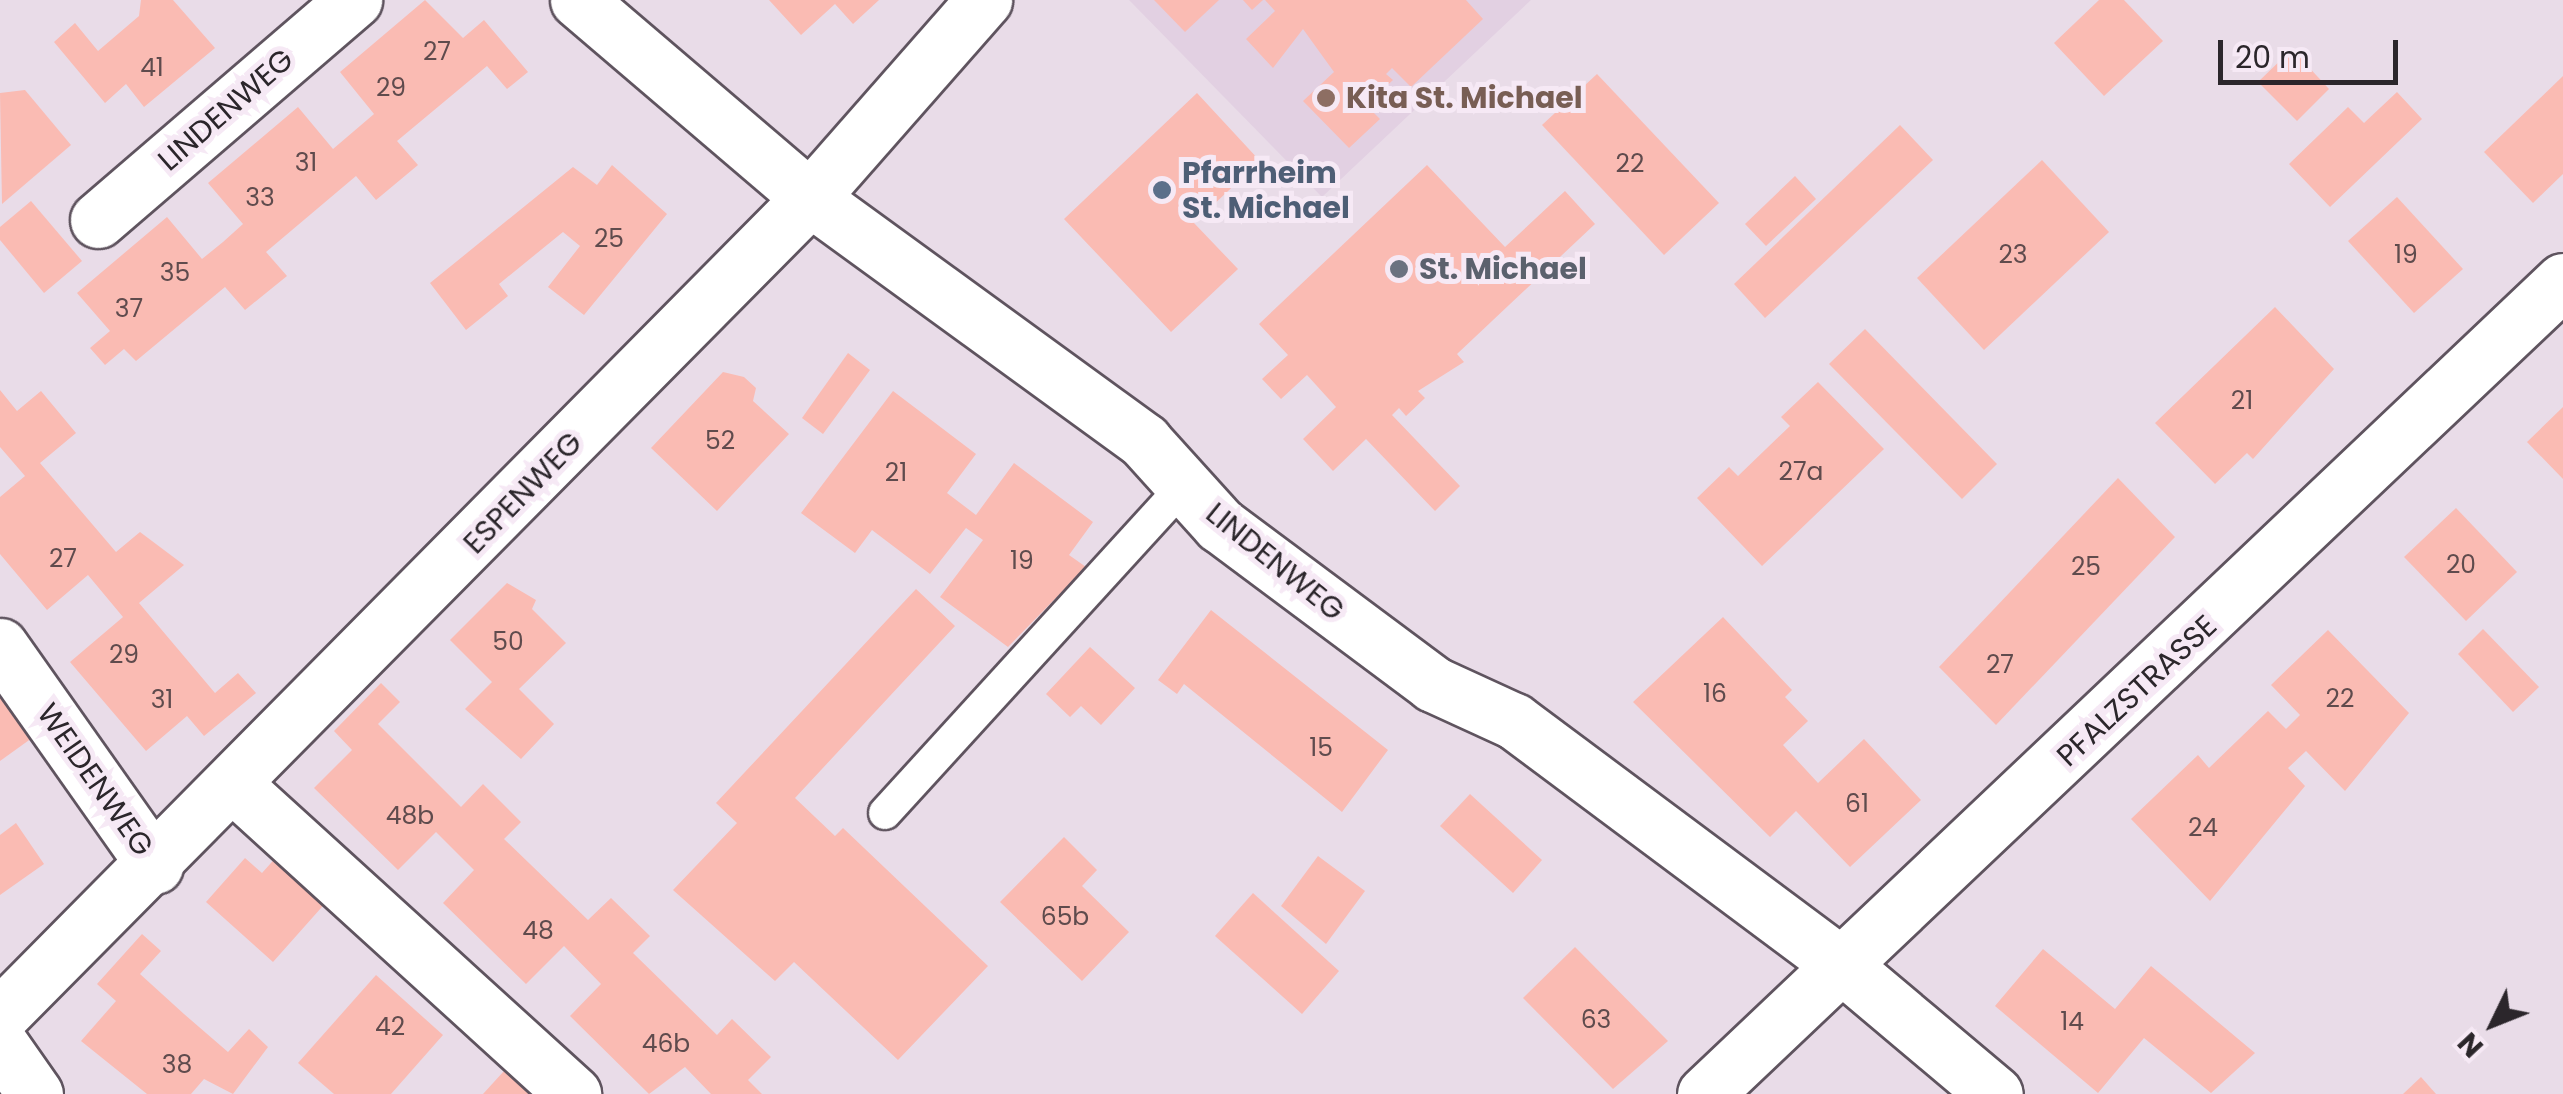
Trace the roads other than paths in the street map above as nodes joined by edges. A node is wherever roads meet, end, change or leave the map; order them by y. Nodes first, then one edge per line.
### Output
1 (354, 0) edge
2 (578, 0) edge
3 (984, 0) edge
4 (810, 198) junction
5 (98, 220) dead end
6 (2563, 280) edge
7 (1185, 484) junction
8 (0, 646) edge
9 (236, 787) junction
10 (885, 813) dead end
11 (155, 866) junction
12 (1844, 966) junction
13 (0, 1016) edge
14 (0, 1044) edge
15 (35, 1094) edge
16 (573, 1094) edge
17 (1705, 1094) edge
18 (1994, 1094) edge

1 - 5 street, LINDENWEG
2 - 4 street, LINDENWEG
3 - 4 street, ESPENWEG
4 - 7 street, LINDENWEG
4 - 9 street, ESPENWEG
6 - 12 street, PFALZSTRASSE
7 - 10 lane
7 - 12 street, LINDENWEG
8 - 11 street, WEIDENWEG
9 - 11 street, ESPENWEG
9 - 16 street
11 - 13 street, ESPENWEG
12 - 17 street, PFALZSTRASSE
12 - 18 street, LINDENWEG
14 - 15 street

